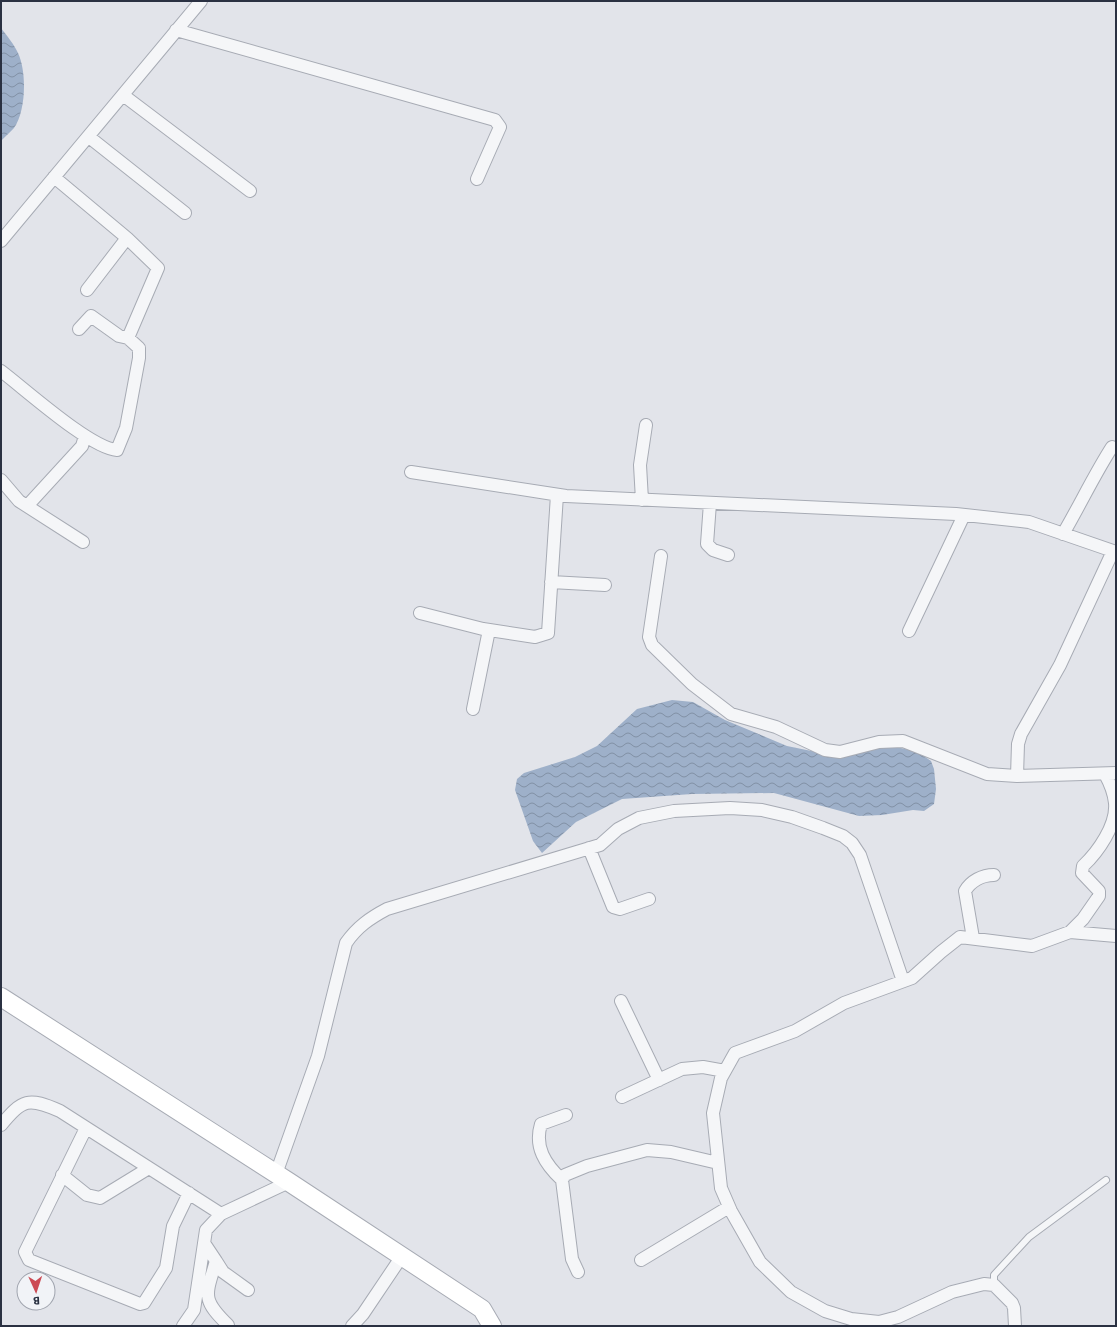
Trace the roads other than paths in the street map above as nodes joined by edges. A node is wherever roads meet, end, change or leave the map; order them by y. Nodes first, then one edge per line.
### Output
1 (201, 1) edge
2 (176, 30) junction
3 (123, 95) junction
4 (89, 137) junction
5 (54, 176) junction
6 (476, 179) dead end
7 (250, 191) dead end
8 (185, 213) dead end
9 (127, 238) junction
10 (1, 241) edge
11 (87, 290) dead end
12 (79, 329) dead end
13 (128, 338) junction
14 (1, 371) edge
15 (646, 425) dead end
16 (85, 436) junction
17 (1112, 447) dead end
18 (412, 472) dead end
19 (1, 480) edge
20 (557, 494) junction
21 (642, 500) junction
22 (710, 503) junction
23 (28, 505) junction
24 (964, 515) junction
25 (1063, 534) junction
26 (83, 542) dead end
27 (1115, 552) edge
28 (728, 554) dead end
29 (662, 556) dead end
30 (551, 582) junction
31 (605, 585) dead end
32 (420, 613) dead end
33 (488, 630) junction
34 (909, 632) dead end
35 (473, 710) dead end
36 (1110, 774) edge
37 (1017, 776) junction
38 (589, 848) junction
39 (994, 875) dead end
40 (649, 899) dead end
41 (1070, 932) junction
42 (1116, 936) edge
43 (973, 938) junction
44 (903, 981) junction
45 (1, 997) edge
46 (621, 1001) dead end
47 (725, 1071) junction
48 (659, 1080) junction
49 (622, 1097) dead end
50 (566, 1115) dead end
51 (1, 1125) edge
52 (86, 1128) junction
53 (718, 1163) junction
54 (149, 1168) junction
55 (62, 1175) junction
56 (283, 1178) junction
57 (562, 1180) junction
58 (1106, 1180) dead end
59 (189, 1193) junction
60 (729, 1207) junction
61 (221, 1214) junction
62 (204, 1243) junction
63 (402, 1256) junction
64 (641, 1260) dead end
65 (216, 1261) junction
66 (578, 1272) dead end
67 (994, 1285) junction
68 (248, 1290) dead end
69 (851, 1319) junction
70 (228, 1325) dead end
71 (183, 1326) edge
72 (352, 1326) edge
73 (492, 1326) edge
74 (840, 1326) edge
75 (1015, 1326) edge

1 - 2 street
2 - 3 street
2 - 6 street
3 - 4 street
3 - 7 street
4 - 5 street
4 - 8 street
5 - 9 street
5 - 10 street
9 - 11 street
9 - 13 street
12 - 13 street
13 - 16 street
14 - 16 street
15 - 21 street
16 - 23 street
17 - 25 street
18 - 20 street
19 - 23 street
20 - 21 street
20 - 30 street
21 - 22 street
22 - 24 street
22 - 28 street
23 - 26 street
24 - 25 street
24 - 34 street
25 - 27 street
27 - 37 street
29 - 37 street
30 - 31 street
30 - 33 street
32 - 33 street
33 - 35 street
36 - 37 street
36 - 41 street
38 - 40 street
38 - 44 street
38 - 56 street
39 - 43 street
41 - 42 street
41 - 43 street
43 - 44 street
44 - 47 street
45 - 56 main road
46 - 48 street
47 - 48 street
47 - 53 street
48 - 49 street
50 - 57 street
51 - 52 street
52 - 54 street
52 - 55 street
53 - 57 street
53 - 60 street
54 - 55 street
54 - 59 street
55 - 59 street
56 - 61 street
56 - 63 main road
57 - 66 street
58 - 67 lane
59 - 61 street
60 - 64 street
60 - 69 street
61 - 62 street
62 - 65 street
62 - 71 street
63 - 72 street
63 - 73 main road
65 - 68 street
65 - 70 street
67 - 69 street
67 - 75 street
69 - 74 street

